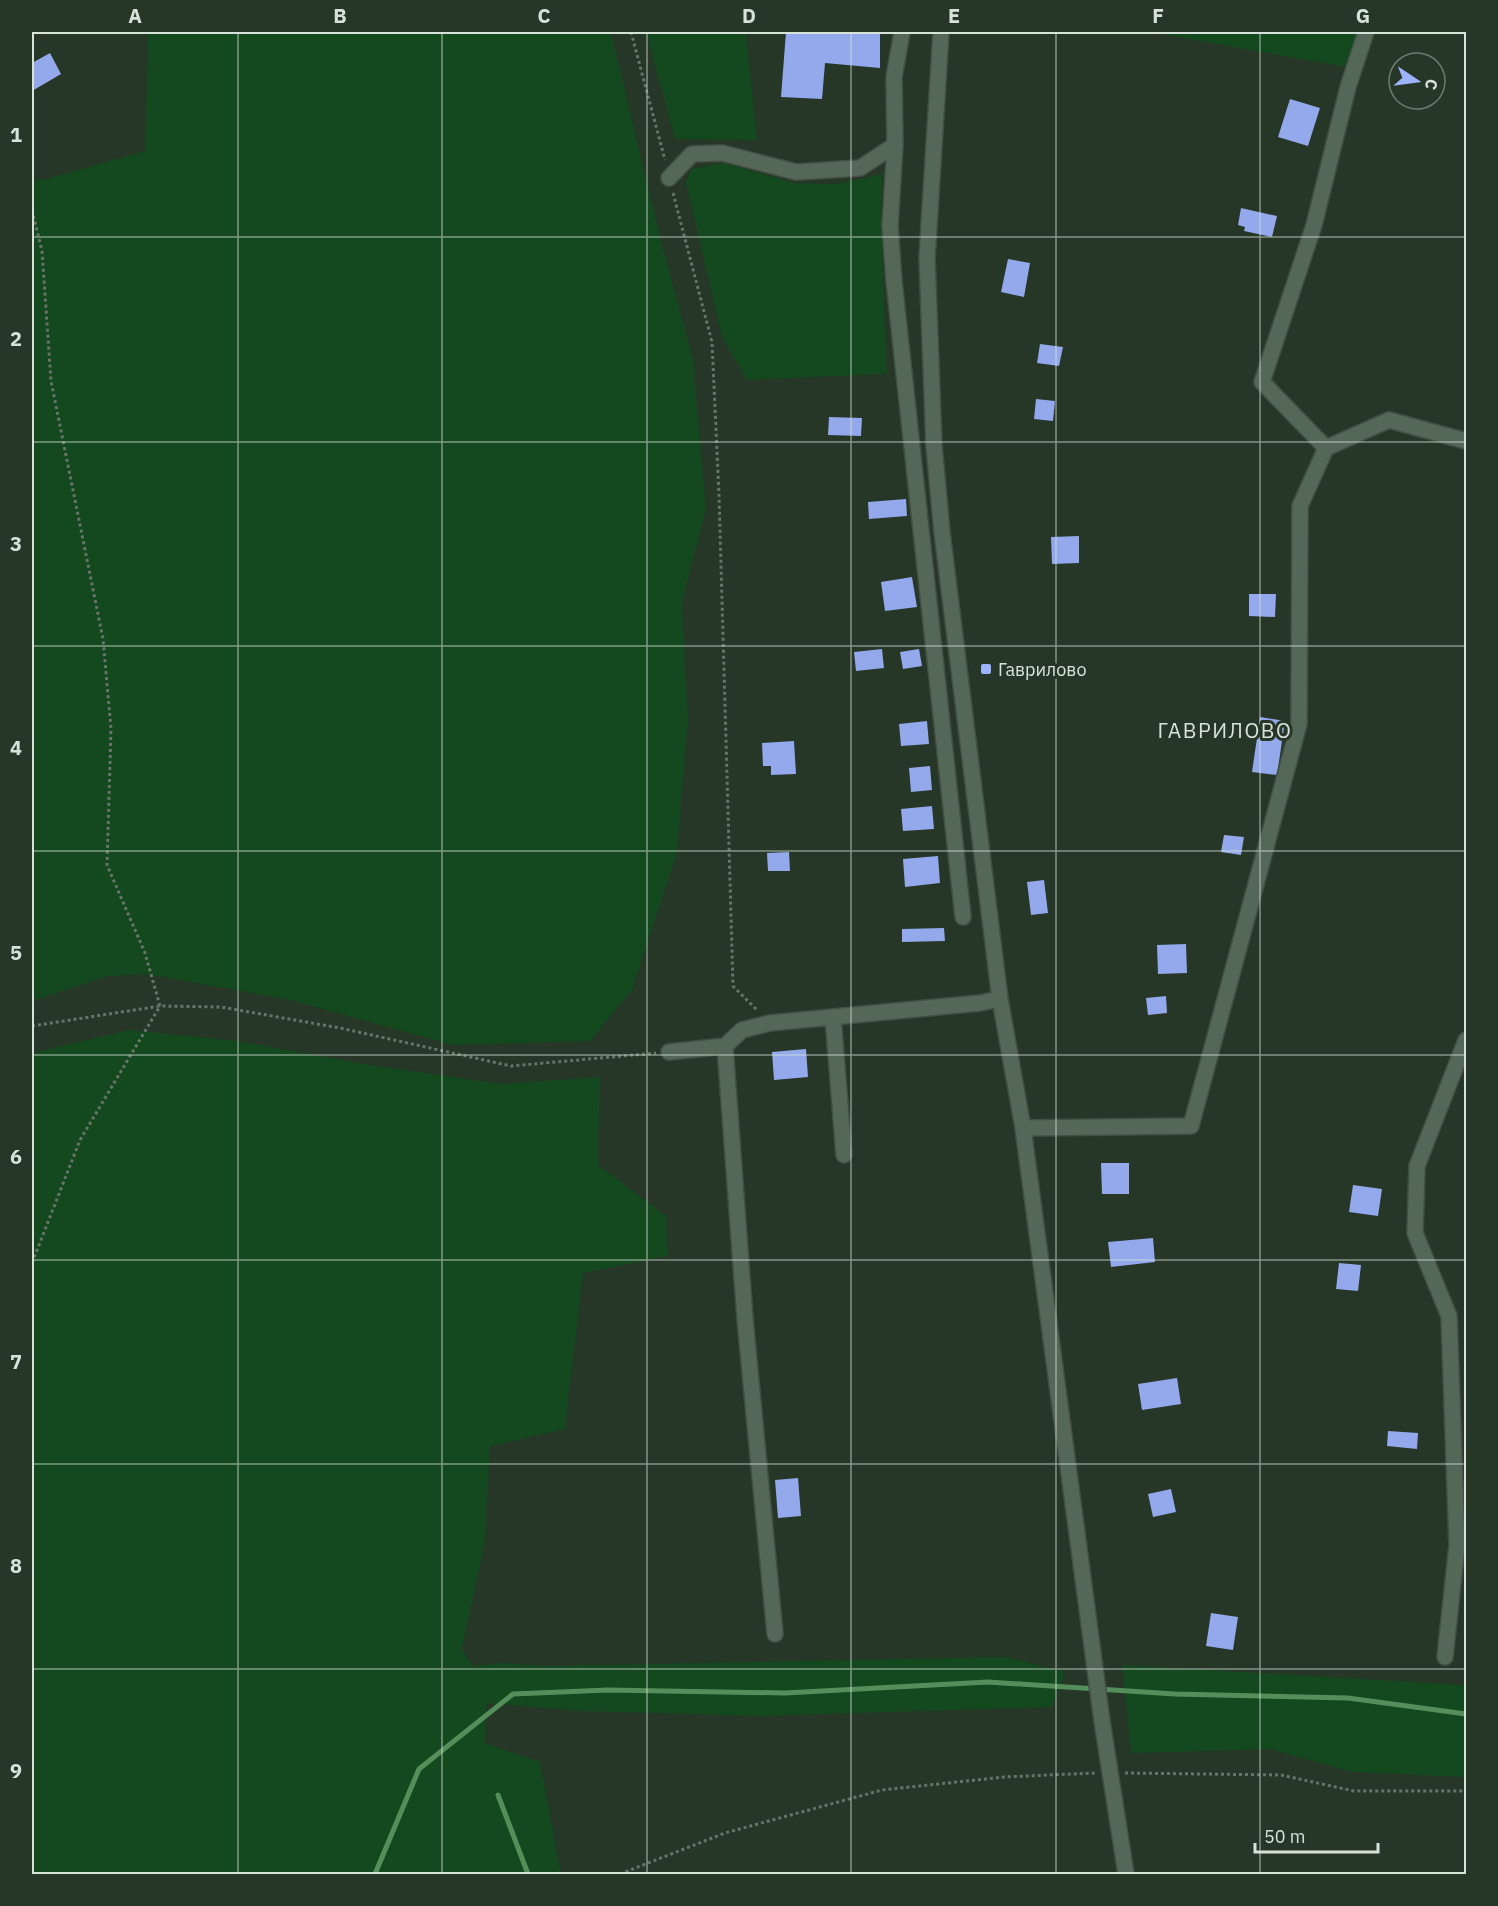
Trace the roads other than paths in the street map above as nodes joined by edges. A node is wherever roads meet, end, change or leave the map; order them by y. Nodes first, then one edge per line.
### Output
1 (902, 32) edge
2 (941, 32) edge
3 (1366, 32) edge
4 (895, 145) junction
5 (669, 178) road end
6 (1467, 441) edge
7 (1326, 448) junction
8 (963, 917) dead end
9 (1000, 999) junction
10 (833, 1017) junction
11 (1467, 1040) edge
12 (725, 1046) junction
13 (669, 1052) road end
14 (1023, 1128) junction
15 (844, 1155) dead end
16 (775, 1634) dead end
17 (1445, 1657) dead end
18 (1126, 1875) edge

1 - 4 street
2 - 9 street
3 - 7 street
4 - 5 street
4 - 8 street
6 - 7 street
7 - 14 street
9 - 10 street
9 - 14 street
10 - 12 street
10 - 15 street
11 - 17 street
12 - 13 street
12 - 16 street
14 - 18 street

